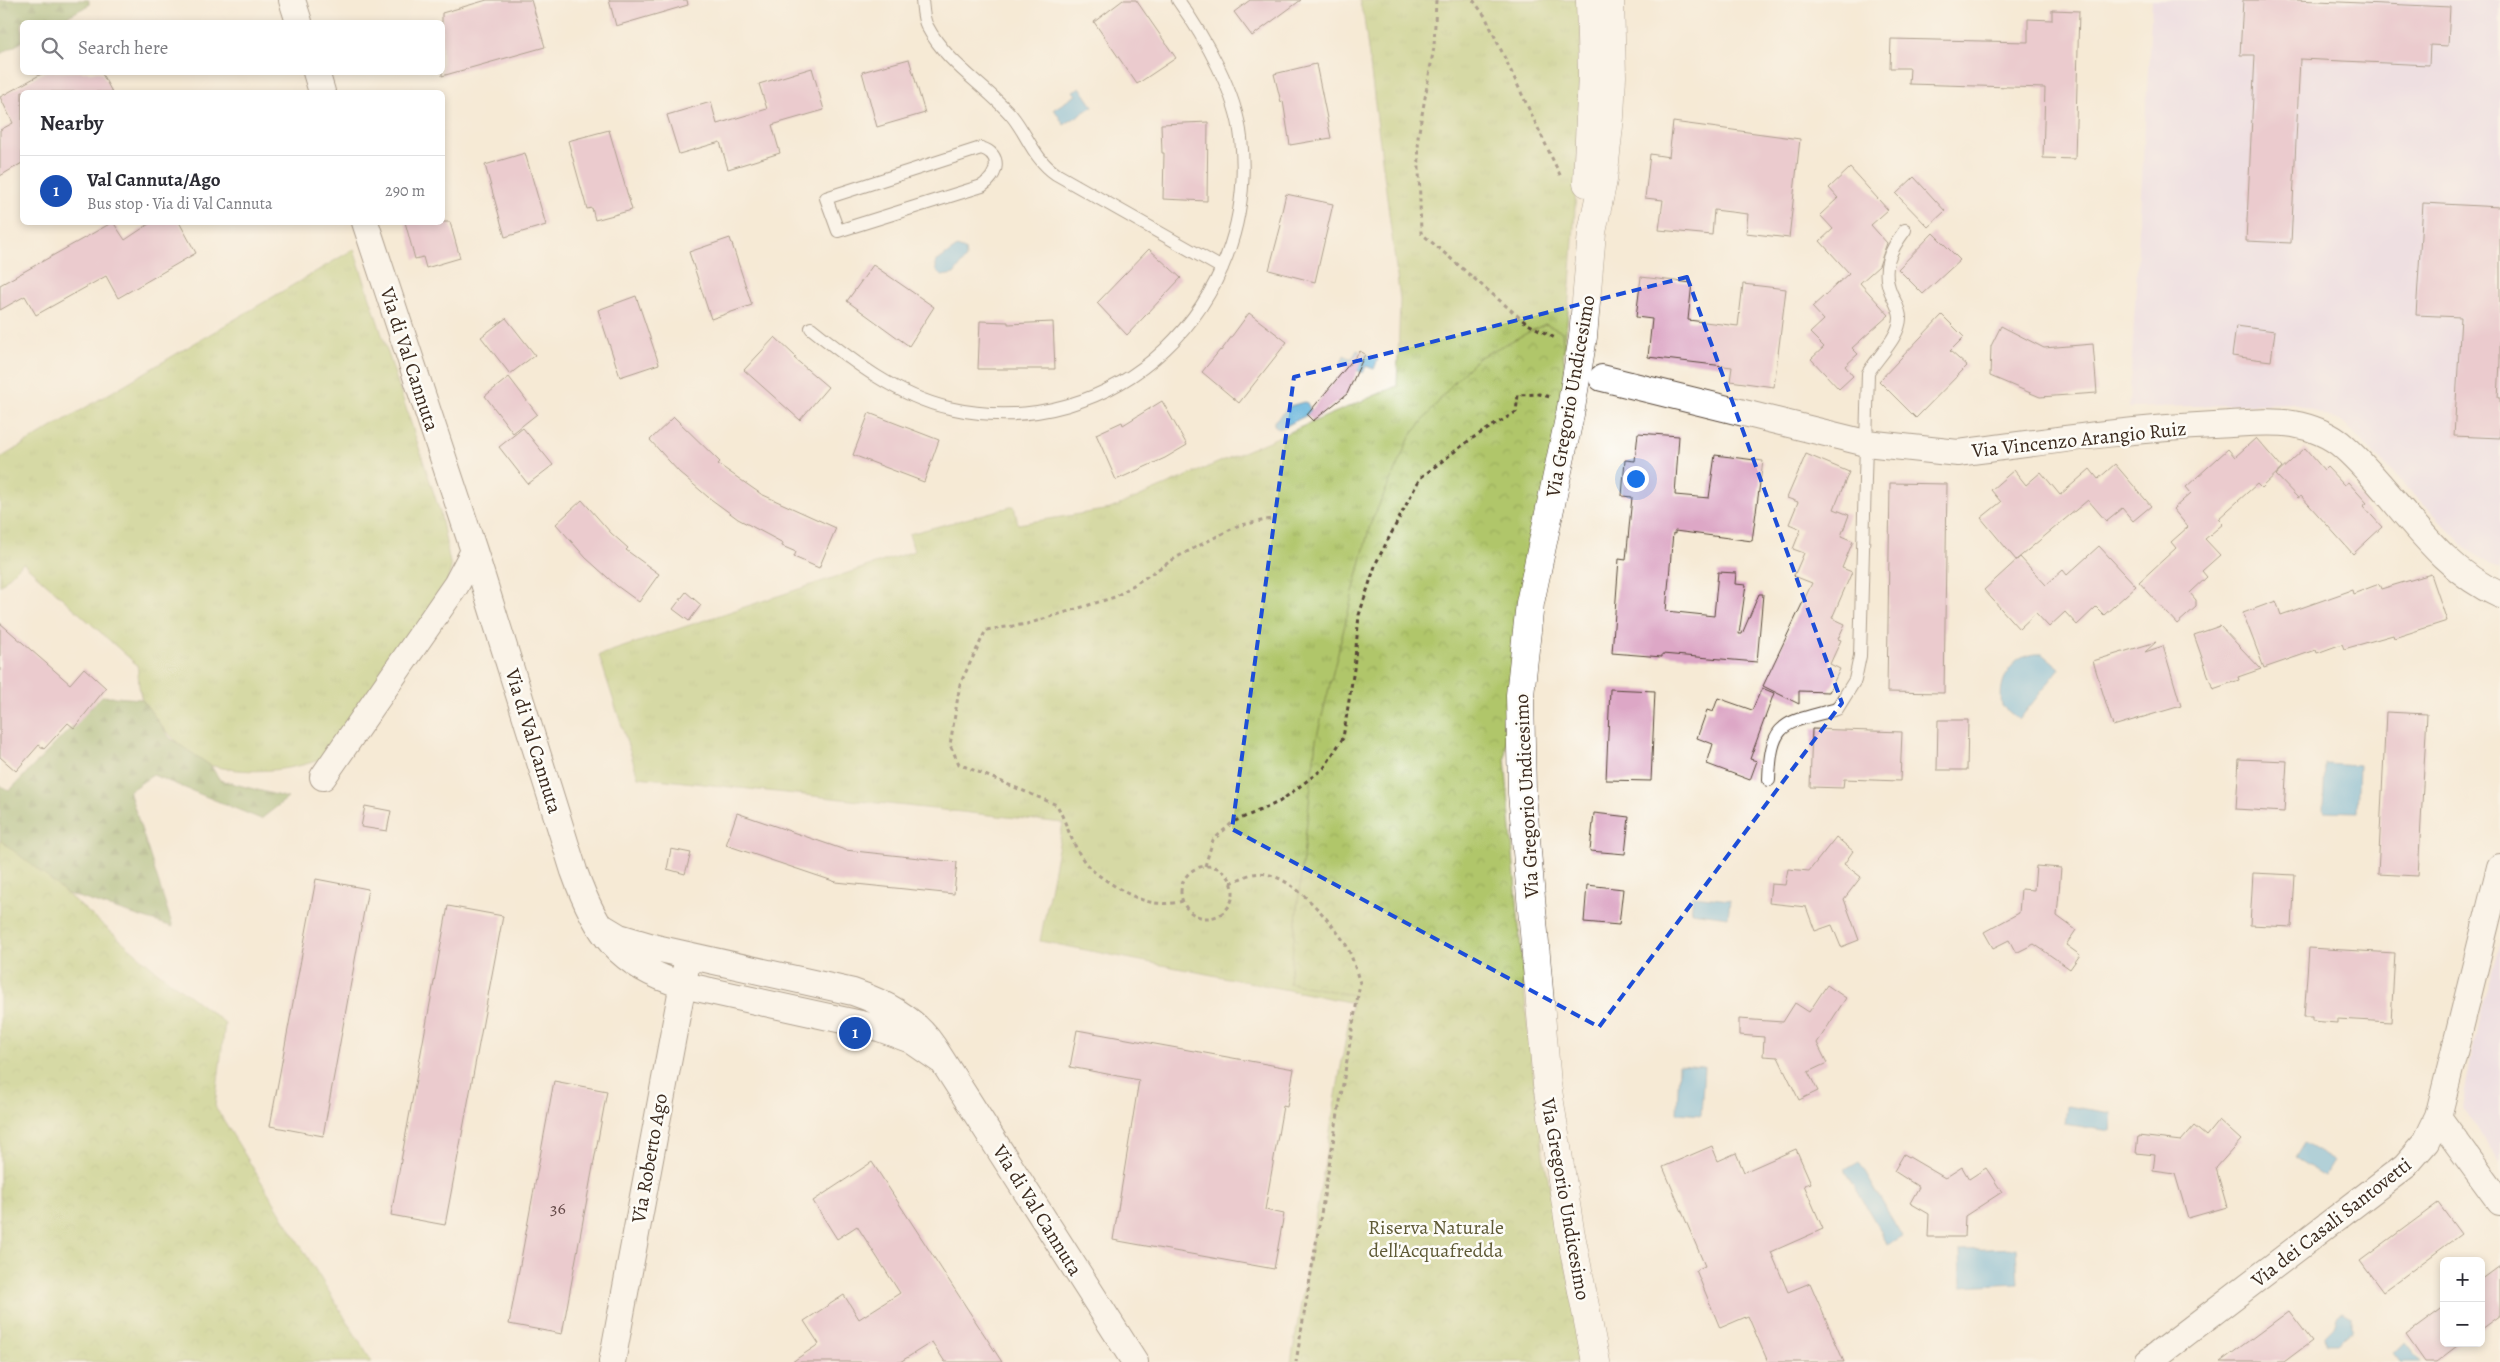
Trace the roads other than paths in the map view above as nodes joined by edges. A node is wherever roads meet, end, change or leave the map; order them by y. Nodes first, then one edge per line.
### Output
1 (292, 0) edge
2 (922, 0) edge
3 (1178, 0) edge
4 (1590, 0) edge
5 (1610, 0) edge
6 (298, 20) edge
7 (317, 75) edge
8 (321, 90) edge
9 (826, 198) joint
10 (366, 225) edge
11 (1905, 230) dead end
12 (1592, 232) junction
13 (1222, 268) junction
14 (811, 328) dead end
15 (1602, 378) dead end
16 (1866, 443) junction
17 (474, 551) junction
18 (2500, 594) edge
19 (323, 776) dead end
20 (1769, 780) dead end
21 (2500, 867) edge
22 (601, 927) junction
23 (689, 955) junction
24 (683, 985) junction
25 (940, 1060) junction
26 (2438, 1117) junction
27 (2500, 1202) edge
28 (612, 1362) edge
29 (1135, 1362) edge
30 (1596, 1362) edge
31 (2148, 1362) edge

1 - 6 street
2 - 13 lane
3 - 13 lane
4 - 12 street, Via Gregorio Undicesimo
5 - 12 street, Via Gregorio Undicesimo
7 - 8 street
9 - 9 lane
10 - 17 street, Via di Val Cannuta
11 - 16 lane
12 - 30 street, Via Gregorio Undicesimo
13 - 14 lane
15 - 16 street, Via Vincenzo Arangio Ruiz
16 - 18 street, Via Vincenzo Arangio Ruiz
16 - 20 lane
17 - 19 street
17 - 22 street, Via di Val Cannuta
21 - 26 street, Via dei Casali Santovetti
22 - 23 street, Via di Val Cannuta
22 - 24 street, Via di Val Cannuta
23 - 24 street, Via Roberto Ago
23 - 25 street, Via di Val Cannuta
24 - 25 street, Via di Val Cannuta
24 - 28 street, Via Roberto Ago
25 - 29 street, Via di Val Cannuta
26 - 27 street
26 - 31 street, Via dei Casali Santovetti

